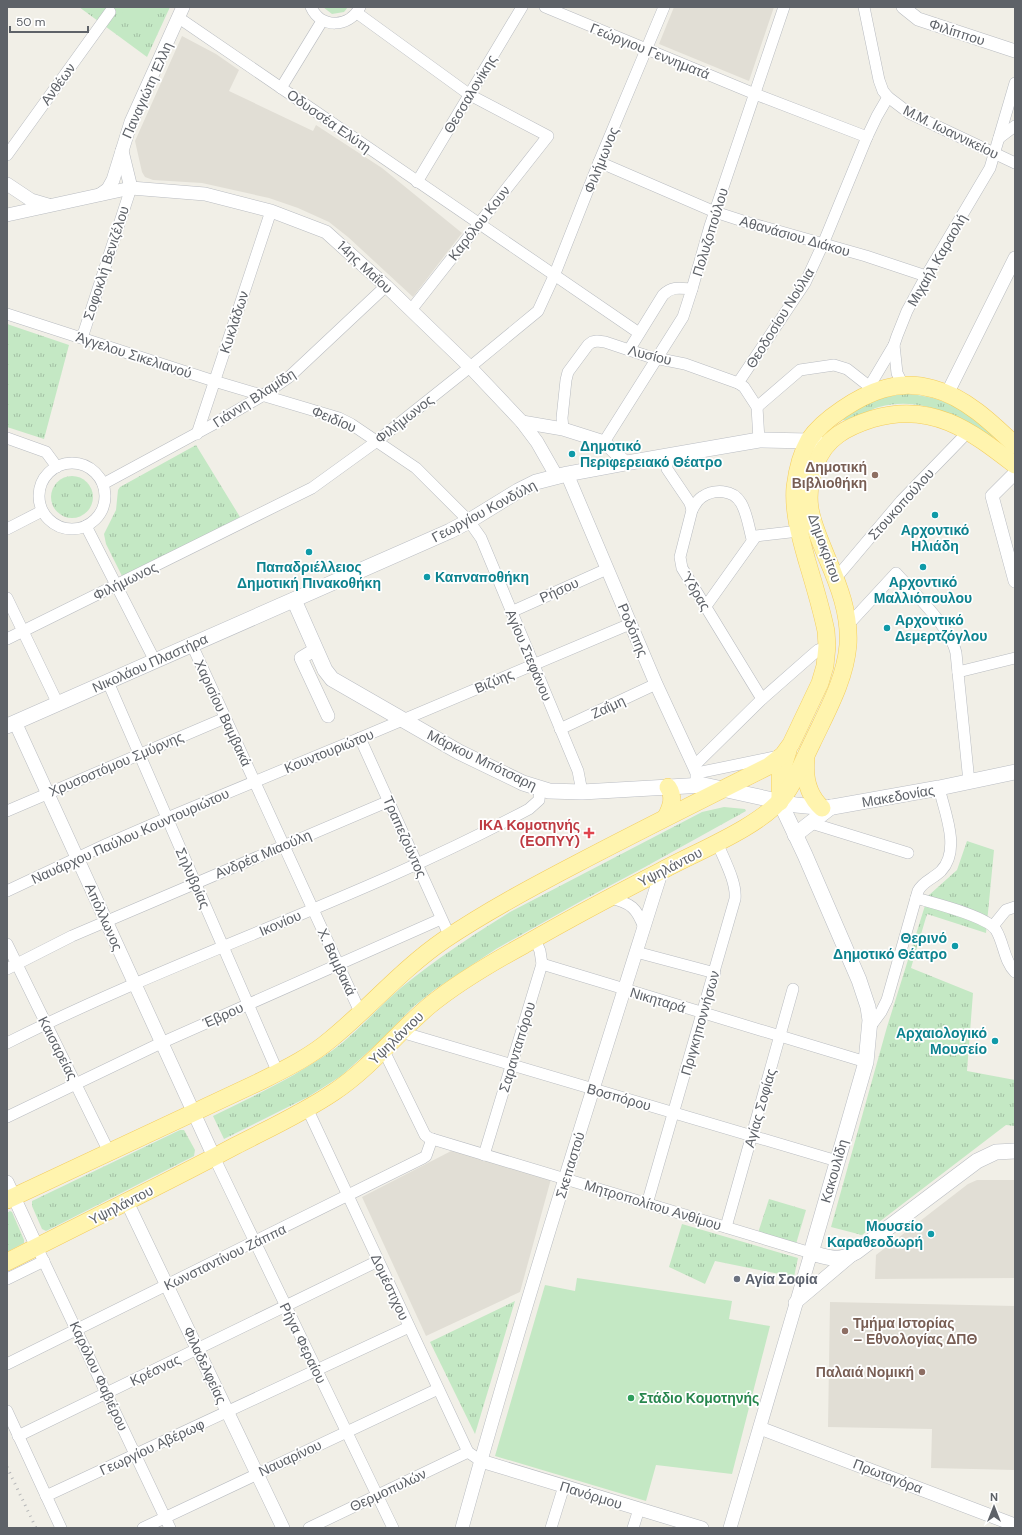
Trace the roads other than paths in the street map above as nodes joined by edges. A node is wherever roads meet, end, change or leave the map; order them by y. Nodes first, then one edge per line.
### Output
1 (311, 7) edge
2 (522, 7) edge
3 (545, 7) edge
4 (664, 7) edge
5 (784, 7) edge
6 (864, 7) edge
7 (902, 7) edge
8 (359, 10) edge
9 (110, 12) dead end
10 (181, 12) edge
11 (322, 21) junction
12 (646, 49) junction
13 (1015, 51) edge
14 (1015, 83) edge
15 (281, 88) junction
16 (755, 94) junction
17 (470, 95) junction
18 (888, 97) junction
19 (1015, 126) edge
20 (867, 137) junction
21 (996, 147) junction
22 (122, 150) junction
23 (7, 155) edge
24 (1015, 158) edge
25 (600, 162) junction
26 (1015, 163) edge
27 (417, 182) junction
28 (7, 184) edge
29 (131, 188) junction
30 (101, 194) junction
31 (52, 205) junction
32 (271, 210) junction
33 (715, 212) junction
34 (7, 215) edge
35 (478, 224) junction
36 (823, 244) junction
37 (1015, 258) edge
38 (554, 276) junction
39 (926, 276) junction
40 (386, 286) junction
41 (692, 289) junction
42 (411, 310) junction
43 (7, 314) edge
44 (639, 334) junction
45 (82, 338) junction
46 (894, 345) junction
47 (629, 350) junction
48 (657, 359) junction
49 (470, 367) junction
50 (214, 381) junction
51 (738, 384) junction
52 (903, 385) junction
53 (870, 391) junction
54 (946, 394) junction
55 (262, 396) junction
56 (757, 407) junction
57 (979, 414) junction
58 (522, 422) junction
59 (563, 429) junction
60 (968, 432) junction
61 (1015, 432) edge
62 (198, 434) junction
63 (7, 438) edge
64 (759, 440) junction
65 (377, 441) junction
66 (809, 441) junction
67 (604, 442) junction
68 (1015, 445) edge
69 (824, 449) junction
70 (672, 455) junction
71 (626, 463) junction
72 (1015, 465) edge
73 (57, 467) junction
74 (1015, 473) edge
75 (562, 476) junction
76 (103, 484) junction
77 (692, 510) junction
78 (42, 511) junction
79 (469, 521) junction
80 (86, 526) junction
81 (7, 529) edge
82 (799, 531) junction
83 (752, 539) junction
84 (607, 569) junction
85 (836, 578) junction
86 (1015, 581) edge
87 (116, 586) junction
88 (7, 598) edge
89 (294, 600) junction
90 (706, 606) junction
91 (511, 612) junction
92 (630, 624) junction
93 (848, 625) junction
94 (23, 632) junction
95 (7, 640) edge
96 (192, 645) junction
97 (827, 646) junction
98 (316, 649) junction
99 (1015, 658) edge
100 (155, 661) junction
101 (534, 665) junction
102 (958, 672) junction
103 (108, 682) junction
104 (656, 684) junction
105 (762, 699) junction
106 (58, 704) junction
107 (328, 716) dead end
108 (225, 718) junction
109 (403, 720) junction
110 (11, 724) edge
111 (560, 729) junction
112 (360, 738) junction
113 (787, 750) junction
114 (139, 755) junction
115 (806, 755) junction
116 (1015, 772) edge
117 (696, 775) junction
118 (254, 782) junction
119 (969, 782) junction
120 (668, 787) junction
121 (939, 788) junction
122 (540, 789) junction
123 (724, 789) junction
124 (582, 792) junction
125 (48, 793) junction
126 (389, 801) junction
127 (780, 802) junction
128 (827, 808) junction
129 (7, 811) edge
130 (666, 817) junction
131 (167, 818) junction
132 (811, 823) junction
133 (796, 836) junction
134 (717, 842) junction
135 (284, 845) junction
136 (908, 853) dead end
137 (77, 858) junction
138 (417, 864) junction
139 (662, 870) junction
140 (195, 883) junction
141 (7, 891) edge
142 (610, 898) junction
143 (916, 898) junction
144 (1015, 907) edge
145 (313, 909) junction
146 (442, 919) junction
147 (106, 921) junction
148 (993, 926) junction
149 (644, 928) junction
150 (450, 937) junction
151 (535, 939) junction
152 (7, 944) edge
153 (223, 947) junction
154 (636, 952) junction
155 (338, 964) junction
156 (542, 964) junction
157 (12, 967) edge
158 (1015, 972) edge
159 (715, 973) junction
160 (135, 984) junction
161 (624, 989) junction
162 (793, 989) dead end
163 (248, 1004) junction
164 (360, 1012) junction
165 (702, 1013) junction
166 (46, 1023) junction
167 (870, 1027) junction
168 (401, 1032) junction
169 (781, 1037) junction
170 (7, 1043) edge
171 (162, 1043) junction
172 (384, 1051) junction
173 (866, 1062) junction
174 (511, 1065) junction
175 (278, 1073) junction
176 (76, 1084) junction
177 (593, 1089) junction
178 (307, 1108) junction
179 (193, 1112) junction
180 (674, 1112) junction
181 (7, 1117) edge
182 (752, 1136) junction
183 (432, 1139) junction
184 (1015, 1151) edge
185 (109, 1152) junction
186 (484, 1155) junction
187 (214, 1158) junction
188 (838, 1161) junction
189 (566, 1179) junction
190 (9, 1189) edge
191 (348, 1196) junction
192 (127, 1202) junction
193 (647, 1204) junction
194 (726, 1227) junction
195 (254, 1242) junction
196 (856, 1252) junction
197 (811, 1253) junction
198 (41, 1254) junction
199 (7, 1262) edge
200 (378, 1262) junction
201 (7, 1279) edge
202 (167, 1285) junction
203 (795, 1303) junction
204 (286, 1306) junction
205 (409, 1327) junction
206 (76, 1330) junction
207 (198, 1349) junction
208 (7, 1364) edge
209 (316, 1370) junction
210 (438, 1389) junction
211 (106, 1393) junction
212 (7, 1411) edge
213 (227, 1411) junction
214 (760, 1428) junction
215 (346, 1432) junction
216 (18, 1436) junction
217 (468, 1452) junction
218 (135, 1454) junction
219 (481, 1461) junction
220 (257, 1474) junction
221 (564, 1486) junction
222 (46, 1496) junction
223 (377, 1496) junction
224 (638, 1509) junction
225 (165, 1518) junction
226 (1015, 1525) edge
227 (62, 1528) edge
228 (143, 1528) edge
229 (170, 1528) edge
230 (283, 1528) edge
231 (309, 1528) edge
232 (393, 1528) edge
233 (462, 1528) edge
234 (551, 1528) edge
235 (633, 1528) edge
236 (702, 1528) edge
237 (730, 1528) edge

1 - 11 street
2 - 17 street, Θεσσαλονίκης
3 - 12 street, Γεώργιου Γεννηματά
4 - 12 street, Φιλήμωνος
5 - 16 street, Πολυζοπούλου
6 - 18 street, Μ.Μ. Ιωαννικείου
7 - 13 street, Φιλίππου
8 - 11 street
8 - 17 street
9 - 23 street, Ανθέων
10 - 15 street, Οδυσσέα Ελύτη
10 - 22 street, Παναγιώτη Έλλη
11 - 15 street
12 - 16 street, Γεώργιου Γεννηματά
12 - 25 street, Φιλήμωνος
14 - 21 street, Μιχαήλ Καραολή
15 - 27 street, Οδυσσέα Ελύτη
16 - 20 street, Γεώργιου Γεννηματά
16 - 33 street, Πολυζοπούλου
17 - 27 street, Θεσσαλονίκης
17 - 35 street, Καρόλου Κουν
18 - 20 street, Θεοδοσίου Νούλια
18 - 21 street, Μ.Μ. Ιωαννικείου
19 - 21 street
20 - 36 street, Θεοδοσίου Νούλια
21 - 24 street
21 - 26 street, Μ.Μ. Ιωαννικείου
21 - 39 street, Μιχαήλ Καραολή
22 - 29 street
22 - 30 street, Παναγιώτη Έλλη
25 - 33 street, Αθανάσιου Διάκου
25 - 38 street, Φιλήμωνος
27 - 35 street, Οδυσσέα Ελύτη
28 - 31 street
29 - 30 street, 14ης Μαΐου
29 - 32 street, 14ης Μαΐου
29 - 45 street, Σοφοκλή Βενιζέλου
30 - 31 street, 14ης Μαΐου
31 - 34 street, 14ης Μαΐου
32 - 40 street, 14ης Μαΐου
32 - 50 street, Κυκλάδων
33 - 36 street, Αθανάσιου Διάκου
33 - 41 street, Πολυζοπούλου
35 - 38 street, Οδυσσέα Ελύτη
35 - 42 street, Καρόλου Κουν
36 - 39 street, Αθανάσιου Διάκου
36 - 51 street, Θεοδοσίου Νούλια
37 - 54 street
38 - 44 street, Οδυσσέα Ελύτη
38 - 49 street, Φιλήμωνος
39 - 46 street, Μιχαήλ Καραολή
40 - 42 street, 14ης Μαΐου
40 - 55 street, Γιάννη Βλαμίδη
41 - 44 street
41 - 48 street, Πολυζοπούλου
42 - 49 street, 14ης Μαΐου
43 - 45 street, Άγγελου Σικελιανού
44 - 47 street
45 - 50 street, Άγγελου Σικελιανού
46 - 52 street, Μιχαήλ Καραολή
46 - 53 street
47 - 48 street, Λυσίου
47 - 59 street, Λυσίου
48 - 51 street, Λυσίου
48 - 67 street, Πολυζοπούλου
49 - 58 street, 14ης Μαΐου
49 - 65 street, Φιλήμωνος
50 - 55 street, Άγγελου Σικελιανού
50 - 62 street, Κυκλάδων
51 - 56 street, Λυσίου
52 - 53 main road, Δημοκρίτου
52 - 54 main road, Δημοκρίτου
53 - 56 street
53 - 66 main road, Δημοκρίτου
54 - 57 main road, Δημοκρίτου
55 - 62 street, Γιάννη Βλαμίδη
55 - 65 street, Φειδίου
56 - 64 street
57 - 61 main road
57 - 68 main road, Δημοκρίτου
58 - 59 street
58 - 75 street, 14ης Μαΐου
59 - 67 street
60 - 69 main road, Δημοκρίτου
60 - 72 main road, Δημοκρίτου
60 - 85 street, Στουκοπούλου
62 - 76 street, Γιάννη Βλαμίδη
63 - 73 street
64 - 66 main road, Γεωργίου Κονδύλη
64 - 70 main road, Γεωργίου Κονδύλη
65 - 79 street, Φειδίου
65 - 87 street, Φιλήμωνος
66 - 69 main road, Γεωργίου Κονδύλη
66 - 82 main road, Δημοκρίτου
67 - 71 street
69 - 85 main road, Δημοκρίτου
70 - 71 main road, Γεωργίου Κονδύλη
70 - 77 street
71 - 75 main road, Γεωργίου Κονδύλη
73 - 76 street
73 - 78 street
74 - 86 street
75 - 79 main road, Γεωργίου Κονδύλη
75 - 84 street, Ροδόπης
76 - 80 street
77 - 83 street
77 - 90 street, Ύδρας
78 - 80 street
78 - 81 street
79 - 89 main road, Γεωργίου Κονδύλη
79 - 91 street, Αγίου Στεφάνου
80 - 87 street
82 - 83 street
82 - 97 main road, Δημοκρίτου
83 - 90 street
84 - 91 street, Ρήσου
84 - 92 street, Ροδόπης
85 - 93 main road, Δημοκρίτου
87 - 94 street, Φιλήμωνος
87 - 100 street
88 - 94 street
89 - 96 main road, Νικολάου Πλαστήρα
89 - 98 main road, Μάρκου Μπότσαρη
90 - 105 street, Ύδρας
91 - 101 street, Αγίου Στεφάνου
92 - 101 street, Βιζύης
92 - 104 street, Ροδόπης
93 - 102 street
93 - 115 main road, Δημοκρίτου
94 - 95 street, Φιλήμωνος
94 - 106 street
96 - 100 main road, Νικολάου Πλαστήρα
96 - 108 street, Χαρισίου Βαμβακά
97 - 105 street
97 - 113 main road, Δημοκρίτου
98 - 107 street
98 - 109 main road, Μάρκου Μπότσαρη
99 - 102 street
100 - 103 main road, Νικολάου Πλαστήρα
101 - 109 street, Βιζύης
101 - 111 street, Αγίου Στεφάνου
102 - 119 street
103 - 106 main road, Νικολάου Πλαστήρα
103 - 114 street, Σηλυβρίας
104 - 111 street, Ζαΐμη
104 - 117 street, Ροδόπης
105 - 117 street
106 - 110 main road, Νικολάου Πλαστήρα
108 - 114 street, Χρυσοστόμου Σμύρνης
108 - 118 street, Χαρισίου Βαμβακά
109 - 112 street, Κουντουριώτου
109 - 122 main road, Μάρκου Μπότσαρη
110 - 125 street, Απόλλωνος
111 - 124 street, Αγίου Στεφάνου
112 - 118 street, Κουντουριώτου
112 - 126 street, Τραπεζούντος
113 - 117 street
113 - 123 main road, Δημοκρίτου
113 - 127 main road
114 - 125 street, Χρυσοστόμου Σμύρνης
114 - 131 street, Σηλυβρίας
115 - 127 main road, Δημοκρίτου
115 - 128 main road
116 - 119 main road, Μακεδονίας
117 - 120 main road, Μάρκου Μπότσαρη
117 - 123 main road, Μάρκου Μπότσαρη
118 - 131 street, Ναυάρχου Παύλου Κουντουριώτου
118 - 135 street, Χ. Βαμβακά
119 - 121 main road, Μακεδονίας
120 - 124 main road, Μάρκου Μπότσαρη
120 - 130 main road
121 - 128 main road, Μακεδονίας
121 - 143 street
122 - 124 main road, Μάρκου Μπότσαρη
122 - 138 street, Ικονίου
123 - 127 main road, Μάρκου Μπότσαρη
123 - 130 main road
125 - 129 street, Χρυσοστόμου Σμύρνης
125 - 137 street, Απόλλωνος
126 - 135 street, Ανδρέα Μιαούλη
126 - 138 street, Τραπεζούντος
127 - 128 main road, Μακεδονίας
127 - 133 main road, Κακουλίδη
127 - 134 main road, Υψηλάντου
128 - 132 main road
130 - 150 main road
131 - 137 street, Ναυάρχου Παύλου Κουντουριώτου
131 - 140 street, Σηλυβρίας
132 - 133 main road
132 - 136 street
133 - 167 main road, Κακουλίδη
134 - 139 main road, Υψηλάντου
134 - 159 street, Πριγκηποννήσων
135 - 140 street, Ανδρέα Μιαούλη
135 - 145 street, Χ. Βαμβακά
137 - 141 street, Ναυάρχου Παύλου Κουντουριώτου
137 - 147 street, Απόλλωνος
138 - 145 street, Ικονίου
138 - 146 street, Τραπεζούντος
139 - 142 main road, Υψηλάντου
139 - 149 street, Σκεπαστού
140 - 147 street, Ανδρέα Μιαούλη
140 - 153 street, Σηλυβρίας
142 - 149 street
142 - 151 main road, Υψηλάντου
143 - 148 street
143 - 167 street
144 - 148 street
145 - 153 street, Ικονίου
145 - 155 street, Χ. Βαμβακά
146 - 150 street, Τραπεζούντος
146 - 155 street, Έβρου
147 - 157 street, Ανδρέα Μιαούλη
147 - 160 street, Απόλλωνος
148 - 158 street
149 - 154 street, Σκεπαστού
150 - 164 main road
151 - 156 street
151 - 168 main road, Υψηλάντου
152 - 157 street, Καισαρείας
153 - 160 street, Ικονίου
153 - 163 street, Σηλυβρίας
154 - 159 street
154 - 161 street, Σκεπαστού
155 - 163 street, Έβρου
155 - 164 street, Χ. Βαμβακά
156 - 161 street, Νικηταρά
156 - 174 street, Σαρανταπόρου
157 - 166 street, Καισαρείας
159 - 165 street, Πριγκηποννήσων
160 - 166 street, Ικονίου
160 - 171 street, Απόλλωνος
161 - 165 street, Νικηταρά
161 - 177 street, Σκεπαστού
162 - 169 street, Αγίας Σοφίας
163 - 171 street, Έβρου
163 - 175 street, Σηλυβρίας
164 - 175 main road
165 - 169 street, Νικηταρά
165 - 180 street, Πριγκηποννήσων
166 - 170 street, Ικονίου
166 - 176 street, Καισαρείας
167 - 173 main road, Κακουλίδη
168 - 172 main road, Υψηλάντου
168 - 174 street, Βοσπόρου
169 - 173 street, Νικηταρά
169 - 182 street, Αγίας Σοφίας
171 - 176 street, Έβρου
171 - 179 street, Απόλλωνος
172 - 178 main road, Υψηλάντου
172 - 183 street
173 - 188 main road, Κακουλίδη
174 - 177 street, Βοσπόρου
174 - 186 street, Σαρανταπόρου
175 - 179 main road
176 - 181 street, Έβρου
176 - 185 street, Καισαρείας
177 - 180 street, Βοσπόρου
177 - 189 street, Σκεπαστού
178 - 187 main road, Υψηλάντου
178 - 191 street, Δομέστιχου
179 - 185 main road
179 - 187 street, Απόλλωνος
180 - 182 street, Βοσπόρου
180 - 193 street, Πριγκηποννήσων
182 - 188 street, Βοσπόρου
182 - 194 street, Αγίας Σοφίας
183 - 186 street, Μητροπολίτου Ανθίμου
183 - 191 street, Κωνσταντίνου Ζάππα
184 - 196 main road
185 - 190 main road
186 - 189 street, Μητροπολίτου Ανθίμου
187 - 192 main road, Υψηλάντου
187 - 195 street, Ρήγα Φεραίου
188 - 197 main road, Κακουλίδη
189 - 193 street, Μητροπολίτου Ανθίμου
189 - 219 street, Σκεπαστού
190 - 198 street
191 - 195 street, Κωνσταντίνου Ζάππα
191 - 200 street, Δομέστιχου
192 - 198 main road, Υψηλάντου
192 - 202 street, Φιλαδελφείας
193 - 194 street, Μητροπολίτου Ανθίμου
194 - 197 street, Μητροπολίτου Ανθίμου
195 - 202 street, Κωνσταντίνου Ζάππα
195 - 204 street, Ρήγα Φεραίου
196 - 197 main road
196 - 203 street
197 - 203 street, Κακουλίδη
198 - 199 main road, Υψηλάντου
198 - 201 street
198 - 206 street, Καρόλου Φαβιέρου
200 - 204 street, Κρέσνας
200 - 205 street, Δομέστιχου
202 - 206 street, Κωνσταντίνου Ζάππα
202 - 207 street, Φιλαδελφείας
203 - 214 street, Κακουλίδη
204 - 207 street, Κρέσνας
204 - 209 street, Ρήγα Φεραίου
205 - 209 street, Γεωργίου Αβέρωφ
205 - 210 street, Δομέστιχου
206 - 208 street, Κωνσταντίνου Ζάππα
206 - 211 street, Καρόλου Φαβιέρου
207 - 211 street, Κρέσνας
207 - 213 street, Φιλαδελφείας
209 - 213 street, Γεωργίου Αβέρωφ
209 - 215 street, Ρήγα Φεραίου
210 - 215 street, Ναυαρίνου
210 - 217 street, Δομέστιχου
211 - 216 street, Κρέσνας
211 - 218 street, Καρόλου Φαβιέρου
212 - 216 street
213 - 218 street, Γεωργίου Αβέρωφ
213 - 220 street, Φιλαδελφείας
214 - 226 street, Πρωταγόρα
214 - 237 street, Κακουλίδη
215 - 220 street, Ναυαρίνου
215 - 223 street, Ρήγα Φεραίου
216 - 222 street
217 - 219 street, Δομέστιχου
217 - 223 street, Θερμοπυλών
218 - 222 street, Γεωργίου Αβέρωφ
218 - 225 street, Καρόλου Φαβιέρου
219 - 221 street, Πανόρμου
219 - 233 street, Σκεπαστού
220 - 225 street, Ναυαρίνου
220 - 230 street, Φιλαδελφείας
221 - 224 street, Πανόρμου
221 - 234 street
222 - 227 street
223 - 231 street, Θερμοπυλών
223 - 232 street, Ρήγα Φεραίου
224 - 235 street
224 - 236 street, Πανόρμου
225 - 228 street, Ναυαρίνου
225 - 229 street, Καρόλου Φαβιέρου

